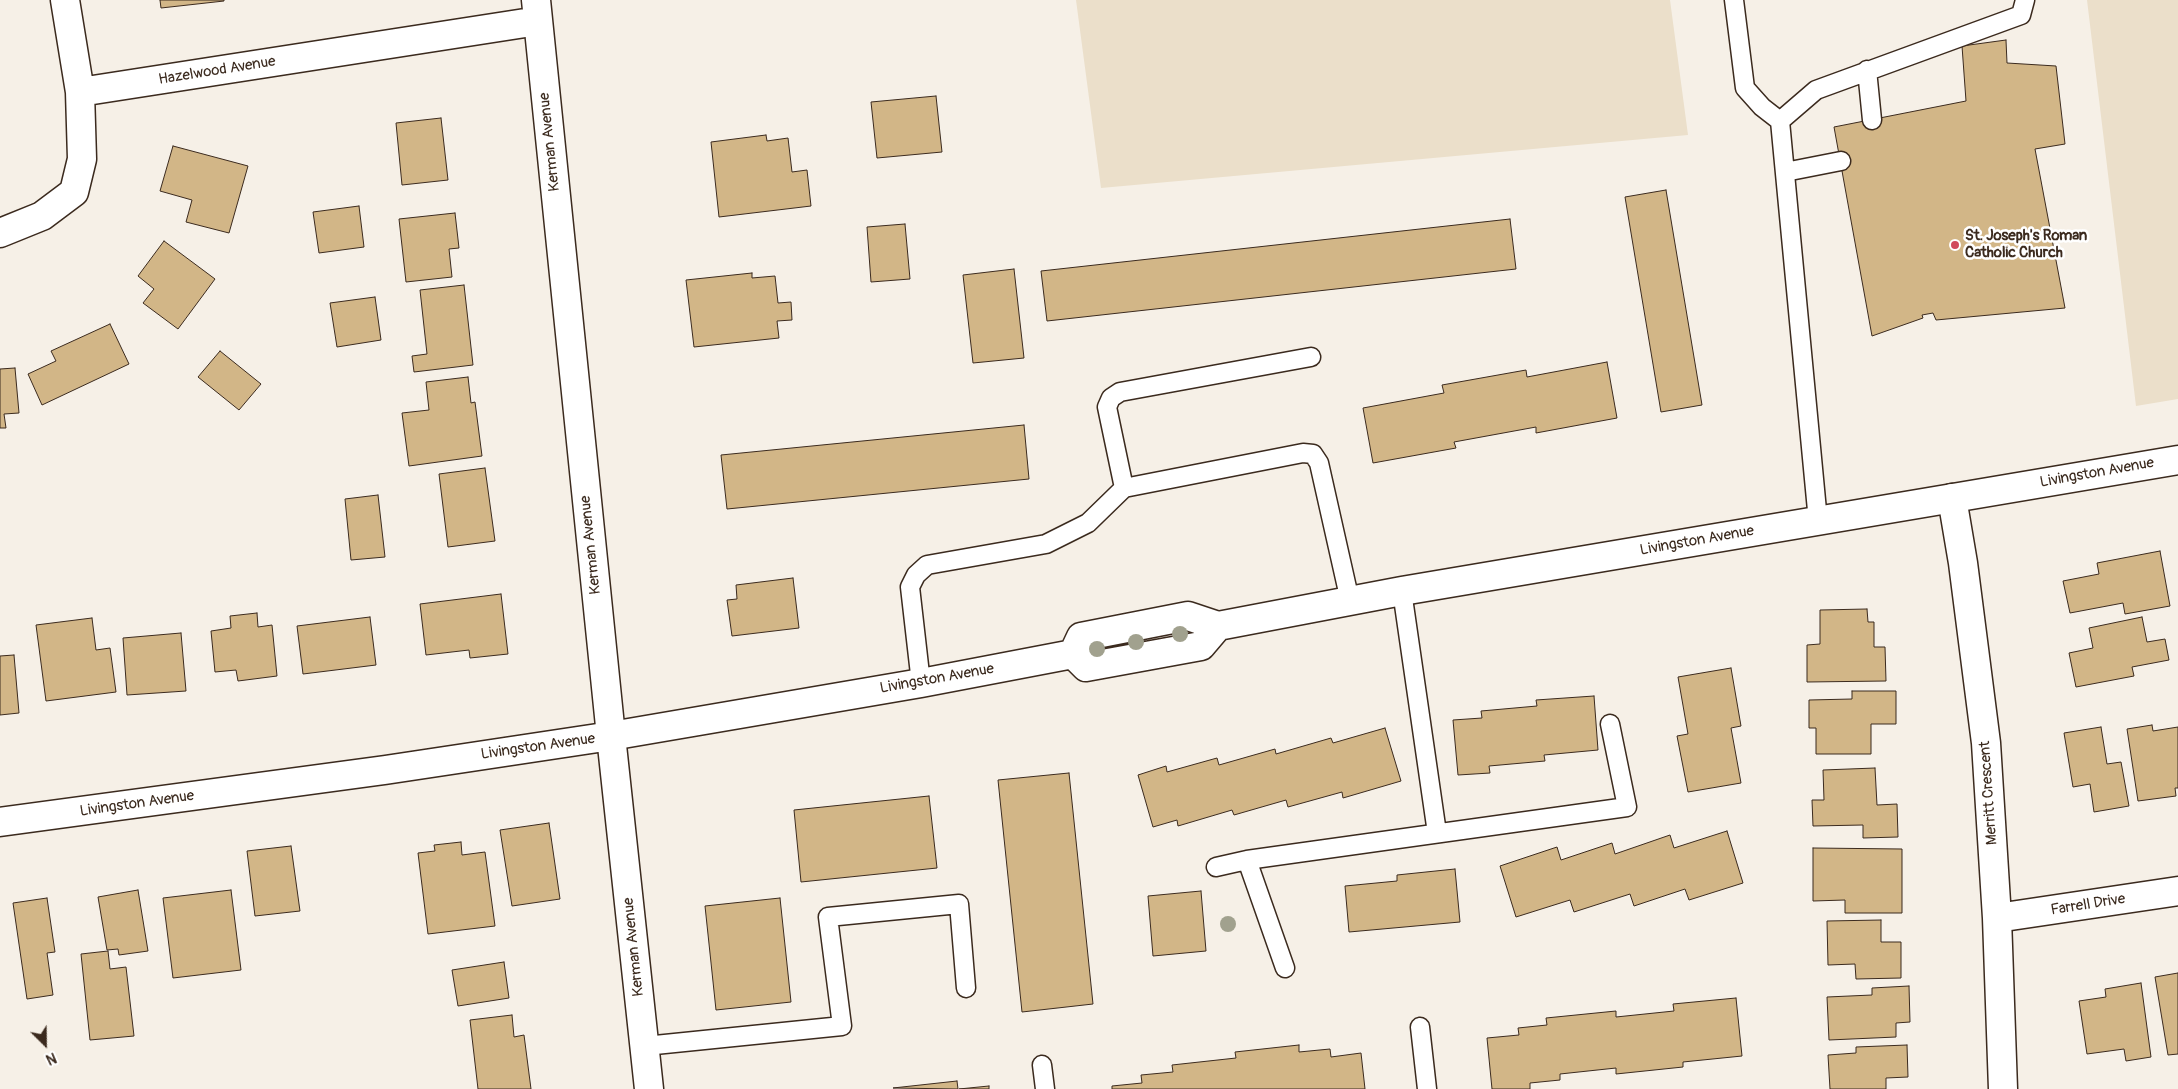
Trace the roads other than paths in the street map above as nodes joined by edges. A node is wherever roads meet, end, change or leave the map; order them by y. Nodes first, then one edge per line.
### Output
1 (65, 0) edge
2 (1734, 0) edge
3 (2025, 0) edge
4 (537, 10) edge
5 (1868, 70) junction
6 (80, 92) junction
7 (1872, 120) dead end
8 (1780, 121) junction
9 (1841, 160) dead end
10 (1785, 172) junction
11 (0, 233) edge
12 (1310, 357) dead end
13 (2178, 460) edge
14 (1124, 488) junction
15 (1952, 498) junction
16 (1818, 521) junction
17 (1402, 591) junction
18 (1350, 601) junction
19 (921, 683) junction
20 (1610, 724) dead end
21 (610, 736) junction
22 (0, 822) edge
23 (1437, 833) junction
24 (1247, 860) junction
25 (1216, 867) dead end
26 (2178, 891) edge
27 (1997, 918) junction
28 (1285, 968) dead end
29 (966, 988) dead end
30 (1420, 1027) dead end
31 (645, 1046) junction
32 (1042, 1065) dead end
33 (649, 1089) edge
34 (1044, 1089) edge
35 (1427, 1089) edge
36 (2003, 1089) edge

1 - 6 street
2 - 8 lane
3 - 5 lane
4 - 6 street, Hazelwood Avenue
4 - 21 street, Kerman Avenue
5 - 7 lane
5 - 8 lane
6 - 11 street
8 - 10 lane
9 - 10 lane
10 - 16 lane
12 - 14 lane
13 - 15 street, Livingston Avenue
14 - 18 lane
14 - 19 lane
15 - 16 street, Livingston Avenue
15 - 27 street, Merritt Crescent
16 - 17 street, Livingston Avenue
17 - 18 street, Livingston Avenue
17 - 23 lane
18 - 19 street, Livingston Avenue
19 - 21 street, Livingston Avenue
20 - 23 lane
21 - 22 street, Livingston Avenue
21 - 31 street, Kerman Avenue
23 - 24 lane
24 - 25 lane
24 - 28 lane
26 - 27 street, Farrell Drive
27 - 36 street, Merritt Crescent
29 - 31 lane
30 - 35 lane
31 - 33 street, Kerman Avenue
32 - 34 lane

